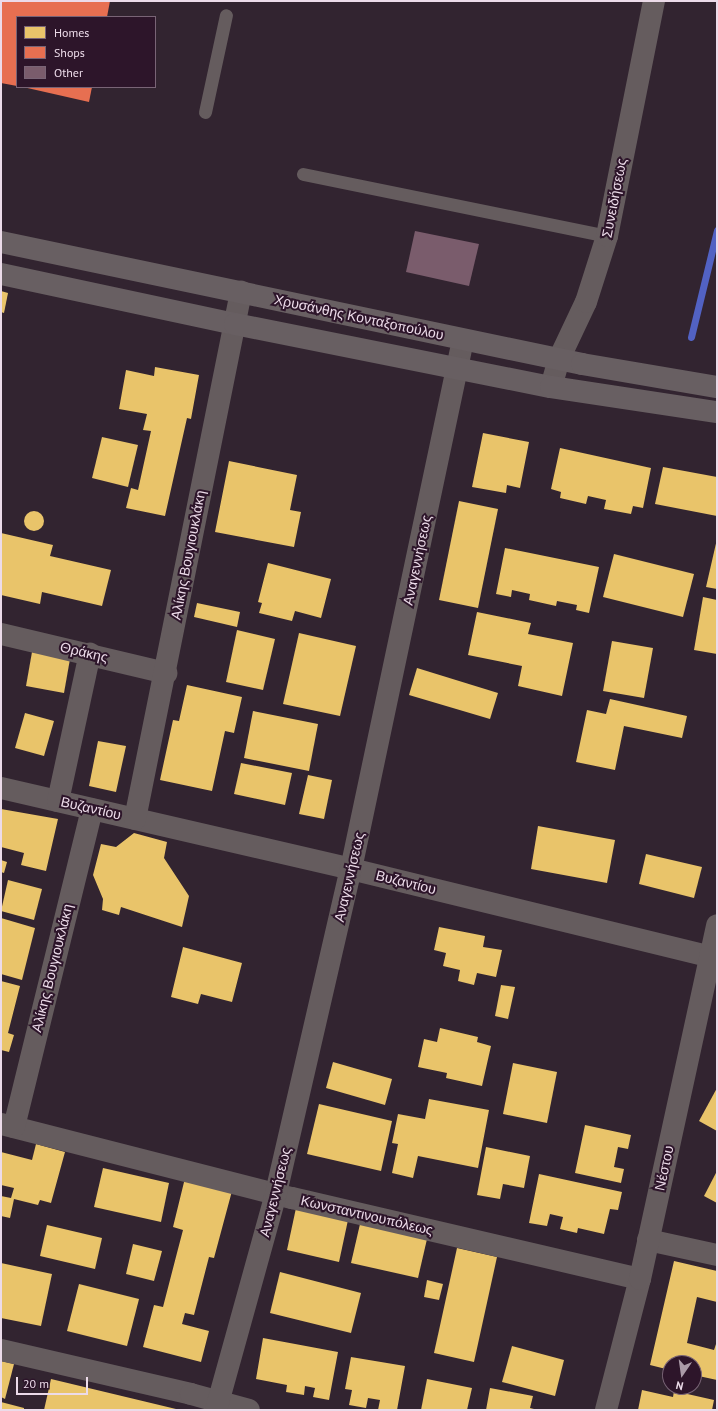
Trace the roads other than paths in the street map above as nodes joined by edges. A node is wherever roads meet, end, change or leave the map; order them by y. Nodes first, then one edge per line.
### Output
1 (654, 1) edge
2 (226, 16) dead end
3 (205, 112) dead end
4 (303, 174) dead end
5 (607, 236) junction
6 (1, 242) edge
7 (1, 274) edge
8 (241, 292) junction
9 (234, 324) junction
10 (463, 340) junction
11 (558, 359) junction
12 (457, 368) junction
13 (551, 387) junction
14 (717, 387) edge
15 (717, 412) edge
16 (1, 634) edge
17 (90, 653) junction
18 (166, 673) junction
19 (1, 788) edge
20 (58, 801) junction
21 (92, 809) junction
22 (135, 818) junction
23 (351, 869) junction
24 (717, 924) edge
25 (713, 957) edge
26 (7, 1125) edge
27 (276, 1193) junction
28 (648, 1240) junction
29 (717, 1254) edge
30 (640, 1279) junction
31 (1, 1350) edge
32 (217, 1406) edge
33 (249, 1410) edge
34 (606, 1410) edge

1 - 5 street, Συνειδήσεως
2 - 3 lane
4 - 5 lane
5 - 11 street, Συνειδήσεως
6 - 8 main road, Χρυσάνθης Κονταξοπούλου
7 - 9 main road
8 - 9 street, Αλίκης Βουγιουκλάκη
8 - 10 main road, Χρυσάνθης Κονταξοπούλου
9 - 12 main road
9 - 18 street, Αλίκης Βουγιουκλάκη
10 - 11 main road, Χρυσάνθης Κονταξοπούλου
10 - 12 street, Αναγεννήσεως
11 - 13 street, Συνειδήσεως
11 - 14 main road, Χρυσάνθης Κονταξοπούλου
12 - 13 main road
12 - 23 street, Αναγεννήσεως
13 - 15 main road
16 - 17 street, Θράκης
17 - 18 street, Θράκης
17 - 20 street
18 - 22 street, Αλίκης Βουγιουκλάκη
19 - 20 street, Βυζαντίου
20 - 21 street, Βυζαντίου
21 - 22 street, Βυζαντίου
21 - 26 street, Αλίκης Βουγιουκλάκη
22 - 23 street, Βυζαντίου
23 - 25 street, Βυζαντίου
23 - 27 street, Αναγεννήσεως
24 - 25 street, Νέστου
25 - 28 street, Νέστου
26 - 27 street, Κωνσταντινουπόλεως
27 - 30 street, Κωνσταντινουπόλεως
27 - 32 street, Αναγεννήσεως
28 - 29 street
28 - 30 street, Νέστου
30 - 34 street, Νέστου
31 - 32 street
32 - 33 street

